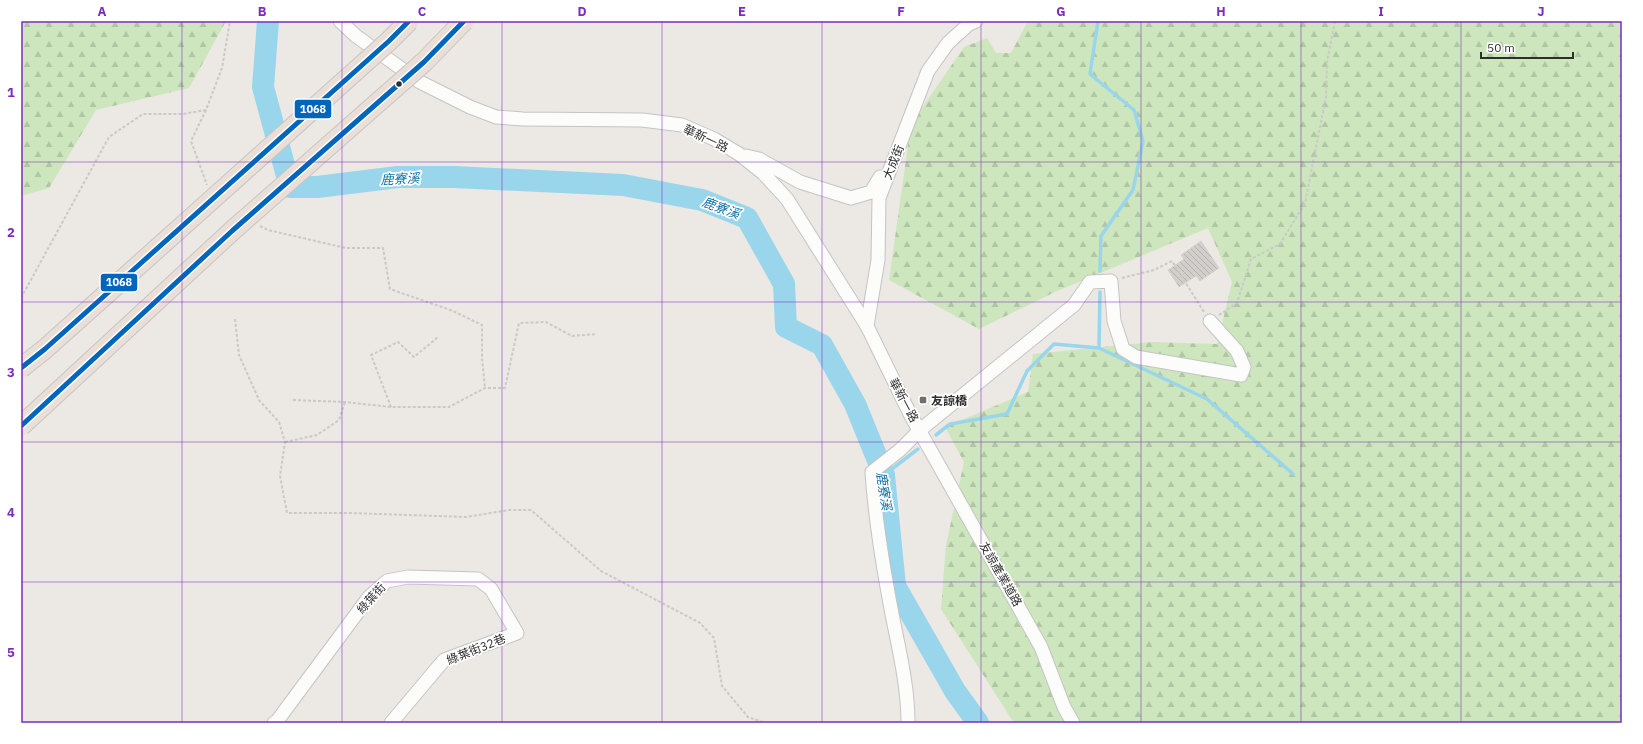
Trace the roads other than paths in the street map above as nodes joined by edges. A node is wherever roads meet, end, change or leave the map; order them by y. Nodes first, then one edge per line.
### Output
1 (340, 21) edge
2 (409, 21) edge
3 (464, 21) edge
4 (976, 21) edge
5 (904, 136) junction
6 (739, 154) junction
7 (1210, 321) road end
8 (867, 326) junction
9 (21, 368) edge
10 (21, 426) edge
11 (920, 430) junction
12 (517, 633) joint
13 (274, 723) edge
14 (391, 723) edge
15 (908, 723) edge
16 (1073, 723) edge

1 - 6 street, 華新一路
2 - 9 highway, bridge
3 - 10 highway, bridge
4 - 5 street, 大成街
5 - 6 street
5 - 8 street, 大成街
6 - 8 street, 華新一路
7 - 11 street
8 - 11 street, 華新一路
11 - 15 street, 華新一路
11 - 16 street, 友諒產業道路
12 - 13 street, 綠葉街
12 - 14 street, 綠葉街32巷

